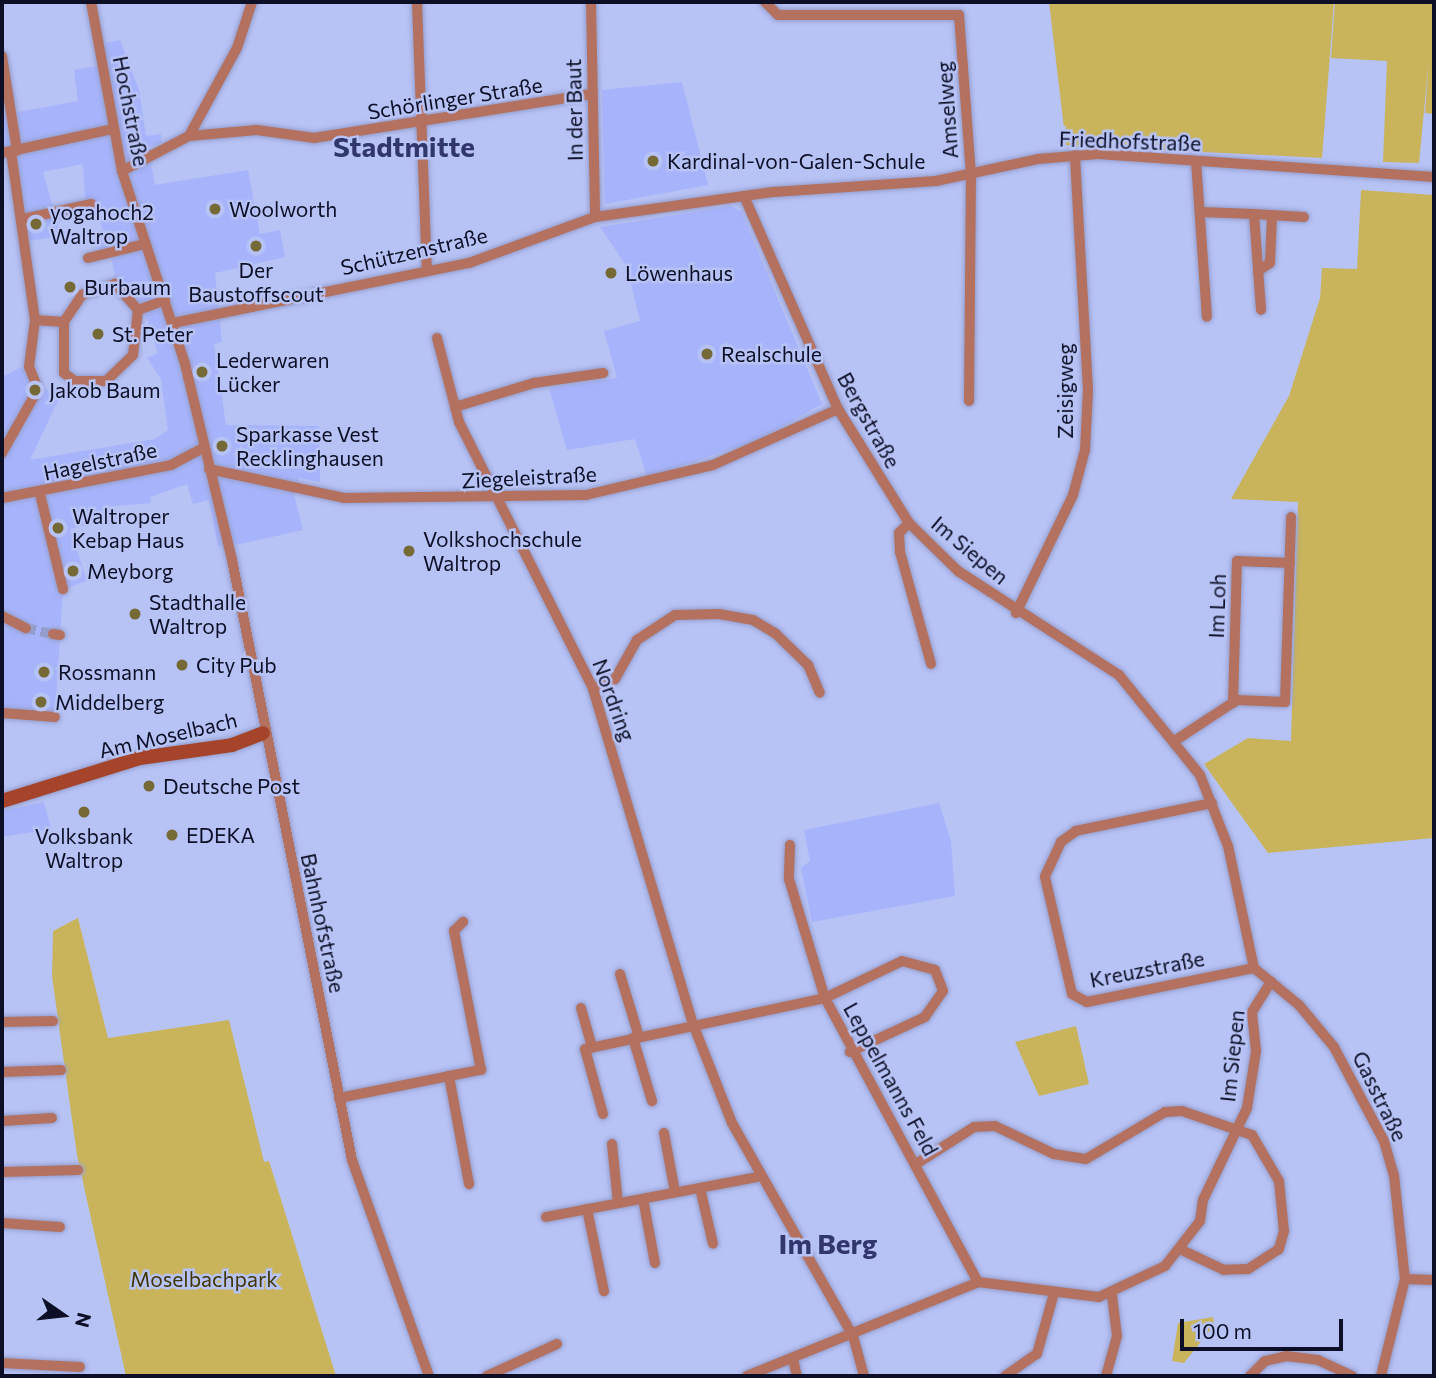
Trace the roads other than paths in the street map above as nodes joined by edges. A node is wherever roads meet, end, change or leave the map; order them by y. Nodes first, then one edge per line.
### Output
1 (91, 2) edge
2 (253, 2) edge
3 (417, 2) edge
4 (591, 2) edge
5 (765, 2) edge
6 (2, 56) edge
7 (592, 94) junction
8 (419, 123) junction
9 (113, 129) junction
10 (190, 136) junction
11 (10, 152) edge
12 (1074, 155) junction
13 (1196, 161) junction
14 (122, 171) junction
15 (971, 173) junction
16 (1434, 177) edge
17 (744, 196) junction
18 (91, 204) dead end
19 (1200, 212) junction
20 (1254, 215) junction
21 (1272, 215) junction
22 (595, 217) junction
23 (1304, 218) dead end
24 (23, 219) junction
25 (145, 244) junction
26 (88, 258) dead end
27 (427, 271) junction
28 (1258, 271) junction
29 (165, 300) junction
30 (138, 310) junction
31 (1261, 310) dead end
32 (1207, 317) dead end
33 (35, 320) junction
34 (64, 322) junction
35 (173, 323) junction
36 (437, 338) dead end
37 (603, 373) dead end
38 (969, 401) dead end
39 (455, 407) junction
40 (838, 409) junction
41 (203, 449) junction
42 (2, 453) edge
43 (209, 469) junction
44 (40, 494) junction
45 (2, 498) edge
46 (497, 501) junction
47 (1291, 517) dead end
48 (909, 523) junction
49 (1290, 563) junction
50 (63, 589) dead end
51 (1016, 613) junction
52 (2, 615) edge
53 (26, 628) tunnel mouth
54 (931, 664) dead end
55 (593, 689) junction
56 (820, 693) dead end
57 (1233, 703) junction
58 (2, 713) edge
59 (55, 717) dead end
60 (263, 733) junction
61 (1176, 740) junction
62 (2, 801) edge
63 (1212, 803) junction
64 (790, 845) dead end
65 (463, 922) dead end
66 (1254, 968) junction
67 (620, 974) dead end
68 (1271, 981) junction
69 (825, 998) junction
70 (581, 1008) dead end
71 (53, 1021) dead end
72 (2, 1022) edge
73 (693, 1024) junction
74 (636, 1037) junction
75 (592, 1047) junction
76 (850, 1052) junction
77 (61, 1070) dead end
78 (2, 1072) edge
79 (449, 1076) junction
80 (339, 1098) junction
81 (652, 1101) dead end
82 (603, 1114) dead end
83 (52, 1118) dead end
84 (2, 1121) edge
85 (1238, 1128) junction
86 (664, 1133) dead end
87 (612, 1144) dead end
88 (916, 1164) junction
89 (78, 1170) dead end
90 (2, 1172) edge
91 (757, 1177) junction
92 (469, 1184) dead end
93 (700, 1188) junction
94 (675, 1192) junction
95 (643, 1199) junction
96 (618, 1203) junction
97 (587, 1209) junction
98 (546, 1217) dead end
99 (2, 1223) edge
100 (60, 1227) dead end
101 (713, 1244) dead end
102 (1180, 1250) junction
103 (655, 1263) dead end
104 (1405, 1279) junction
105 (1434, 1280) edge
106 (978, 1282) junction
107 (604, 1291) dead end
108 (1055, 1293) junction
109 (1112, 1294) junction
110 (853, 1336) junction
111 (557, 1344) dead end
112 (793, 1359) junction
113 (2, 1363) edge
114 (80, 1367) dead end
115 (429, 1376) edge
116 (487, 1376) edge
117 (747, 1376) edge
118 (797, 1376) edge
119 (864, 1376) edge
120 (1005, 1376) edge
121 (1106, 1376) edge
122 (1250, 1376) edge
123 (1352, 1376) edge
124 (1381, 1376) edge

1 - 9 street, Hochstraße
2 - 10 street
3 - 8 street
4 - 7 street, In der Baut
5 - 15 street, Amselweg
6 - 11 street
7 - 8 street, Schörlinger Straße
7 - 22 street, In der Baut
8 - 10 street, Schörlinger Straße
8 - 27 street
9 - 11 street
9 - 14 street, Hochstraße
10 - 14 street, Schörlinger Straße
11 - 24 street
12 - 13 street, Friedhofstraße
12 - 15 street, Friedhofstraße
12 - 51 street, Zeisigweg
13 - 16 street, Friedhofstraße
13 - 19 street
14 - 25 street, Hochstraße
15 - 17 street, Friedhofstraße
15 - 38 street, Amselweg
17 - 22 street, Schützenstraße
17 - 40 street, Bergstraße
18 - 24 street
19 - 20 street
19 - 32 street
20 - 21 street
20 - 28 street
21 - 23 street
21 - 28 street
22 - 27 street, Schützenstraße
24 - 33 street
25 - 26 street
25 - 29 street, Hochstraße
27 - 35 street, Schützenstraße
28 - 31 street
29 - 30 street
29 - 35 street, Hochstraße
30 - 34 street
30 - 34 street
33 - 34 street
33 - 42 street
35 - 41 street, Hochstraße
36 - 39 street, Nordring
37 - 39 street
39 - 46 street, Nordring
40 - 46 street, Ziegeleistraße
40 - 48 street, Bergstraße
41 - 43 street, Hochstraße
41 - 44 street, Hagelstraße
43 - 46 street, Ziegeleistraße
43 - 60 street, Bahnhofstraße
44 - 45 street, Hagelstraße
44 - 50 street
46 - 55 street, Nordring
47 - 49 street
48 - 51 street, Im Siepen
48 - 54 street
49 - 57 street
49 - 57 street, Im Loh
51 - 61 street, Im Siepen
52 - 53 street
55 - 56 street
55 - 73 street, Nordring
57 - 61 street
58 - 59 street
60 - 62 street, Am Moselbach
60 - 80 street, Bahnhofstraße
61 - 63 street, Im Siepen
63 - 66 street, Im Siepen
63 - 66 street, Kreuzstraße
64 - 69 street, Leppelmanns Feld
65 - 79 street
66 - 68 street
67 - 74 street
68 - 85 street, Im Siepen
68 - 104 street, Gasstraße
69 - 73 street
69 - 76 street, Leppelmanns Feld
69 - 76 street
70 - 75 street
71 - 72 street
73 - 74 street
73 - 91 street, Nordring
74 - 75 street
74 - 81 street
75 - 82 street
76 - 88 street, Leppelmanns Feld
77 - 78 street
79 - 80 street
79 - 92 street
80 - 115 street, Bahnhofstraße
83 - 84 street
85 - 88 street
85 - 102 street, Im Siepen
85 - 102 street
86 - 94 street
87 - 96 street
88 - 106 street, Leppelmanns Feld
89 - 90 street
91 - 93 street
91 - 110 street, Nordring
93 - 94 street
93 - 101 street
94 - 95 street
95 - 96 street
95 - 103 street
96 - 97 street
97 - 98 street
97 - 107 street
99 - 100 street
102 - 109 street, Im Siepen
104 - 105 street
104 - 124 street, Gasstraße
106 - 108 street, Im Siepen
106 - 110 street
108 - 109 street, Im Siepen
108 - 120 street
109 - 121 street
110 - 112 street
110 - 119 street, Nordring
111 - 116 street
112 - 117 street
112 - 118 street
113 - 114 street
122 - 123 street

